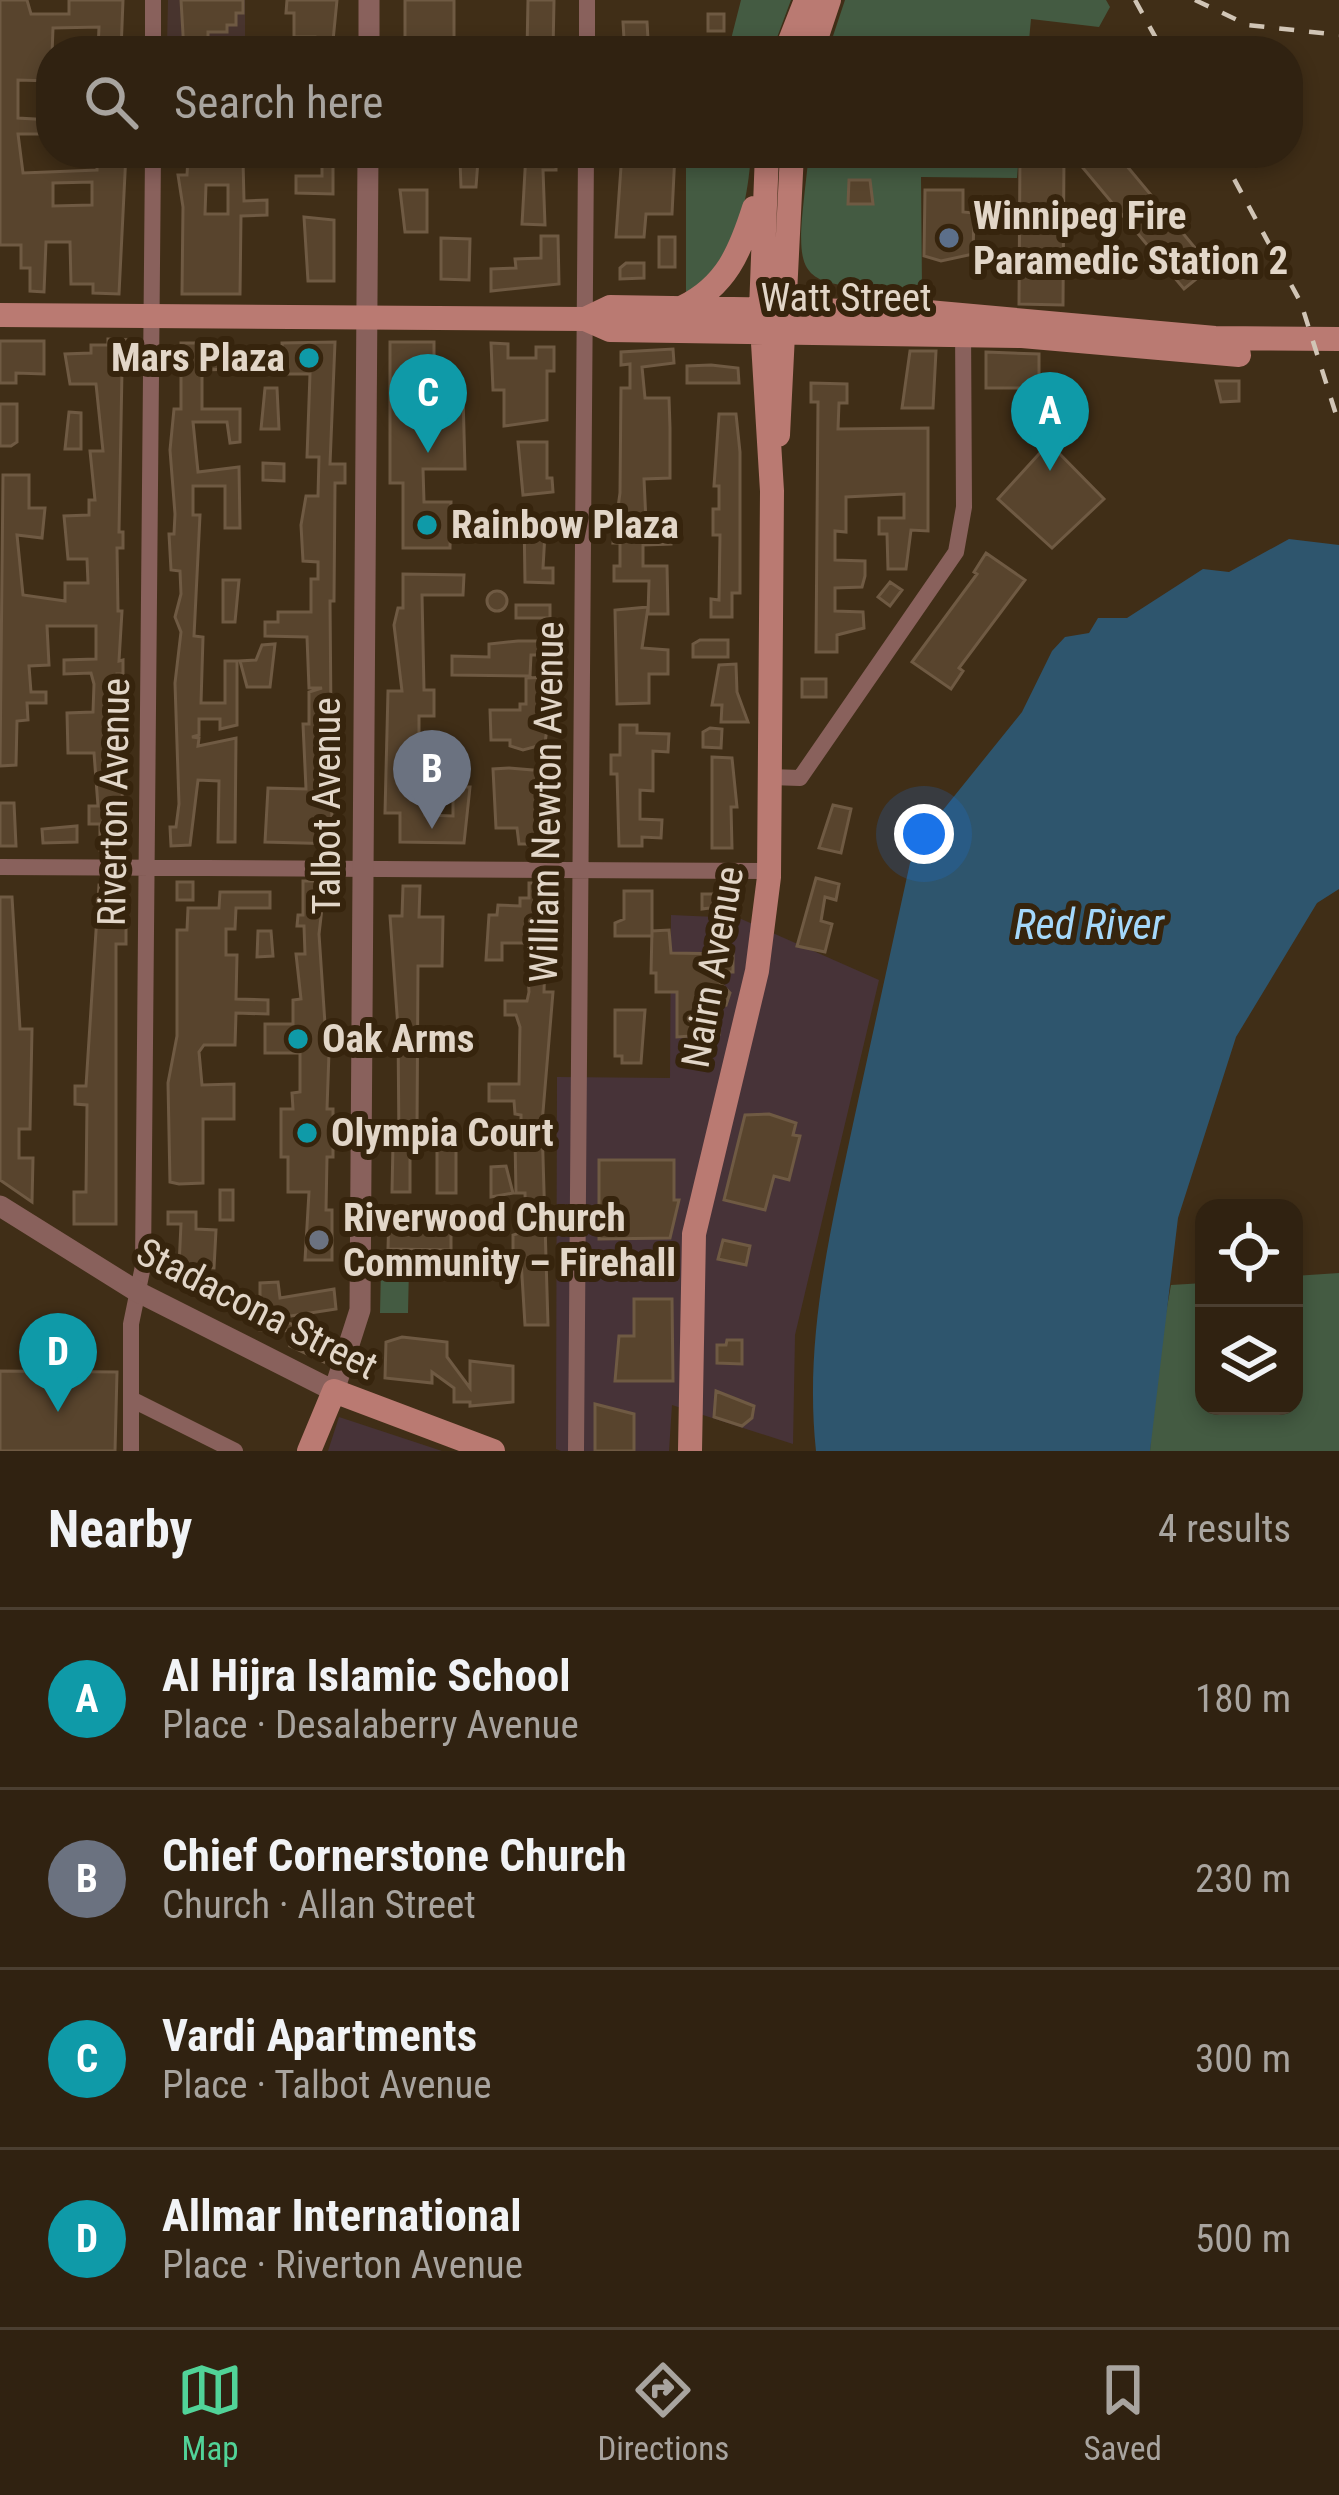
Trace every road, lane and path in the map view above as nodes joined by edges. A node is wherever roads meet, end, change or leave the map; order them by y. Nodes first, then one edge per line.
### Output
1 (154, 0) edge
2 (369, 0) edge
3 (587, 0) edge
4 (806, 0) edge
5 (829, 0) edge
6 (153, 36) edge
7 (369, 36) edge
8 (587, 36) edge
9 (791, 36) edge
10 (817, 36) edge
11 (153, 168) edge
12 (368, 168) edge
13 (586, 168) edge
14 (764, 168) edge
15 (791, 168) edge
16 (762, 183) junction
17 (785, 240) junction
18 (680, 309) junction
19 (851, 311) junction
20 (0, 315) edge
21 (152, 316) junction
22 (368, 318) junction
23 (585, 319) junction
24 (773, 322) junction
25 (964, 324) junction
26 (1331, 347) edge
27 (770, 777) junction
28 (362, 865) junction
29 (146, 866) junction
30 (0, 867) edge
31 (580, 868) junction
32 (769, 871) junction
33 (0, 1206) edge
34 (138, 1292) junction
35 (334, 1391) junction
36 (131, 1399) junction
37 (131, 1451) edge
38 (235, 1451) edge
39 (309, 1451) edge
40 (494, 1451) edge
41 (576, 1451) edge
42 (690, 1451) edge

1 - 6 street
2 - 7 street
3 - 8 street
4 - 9 main road
5 - 10 main road
11 - 21 street, Riverton Avenue
12 - 22 street, Talbot Avenue
13 - 23 street, William Newton Avenue
14 - 16 main road, Nairn Avenue
15 - 17 main road, Nairn Avenue
16 - 18 main road
16 - 24 main road, Nairn Avenue
17 - 19 main road
17 - 24 main road, Nairn Avenue
18 - 23 main road, Watt Street
18 - 24 main road, Watt Street
19 - 24 main road, Watt Street
19 - 25 main road, Watt Street
20 - 21 main road, Watt Street
21 - 22 main road, Watt Street
21 - 29 street, Riverton Avenue
22 - 23 main road, Watt Street
22 - 28 street, Talbot Avenue
23 - 24 main road, Watt Street
23 - 31 street, William Newton Avenue
24 - 25 main road, Watt Street
24 - 27 main road, Nairn Avenue
25 - 26 main road, Watt Street
25 - 27 street
27 - 32 main road, Nairn Avenue
28 - 29 street
28 - 31 street
28 - 35 street, Talbot Avenue
29 - 30 street
29 - 34 street, Riverton Avenue
31 - 32 street
31 - 41 street, William Newton Avenue
32 - 42 main road, Nairn Avenue
33 - 34 street, Stadacona Street
34 - 35 street, Stadacona Street
34 - 36 street, Riverton Avenue
35 - 39 main road, Talbot Avenue
35 - 40 main road, Stadacona Street
36 - 37 street, Riverton Avenue
36 - 38 street

